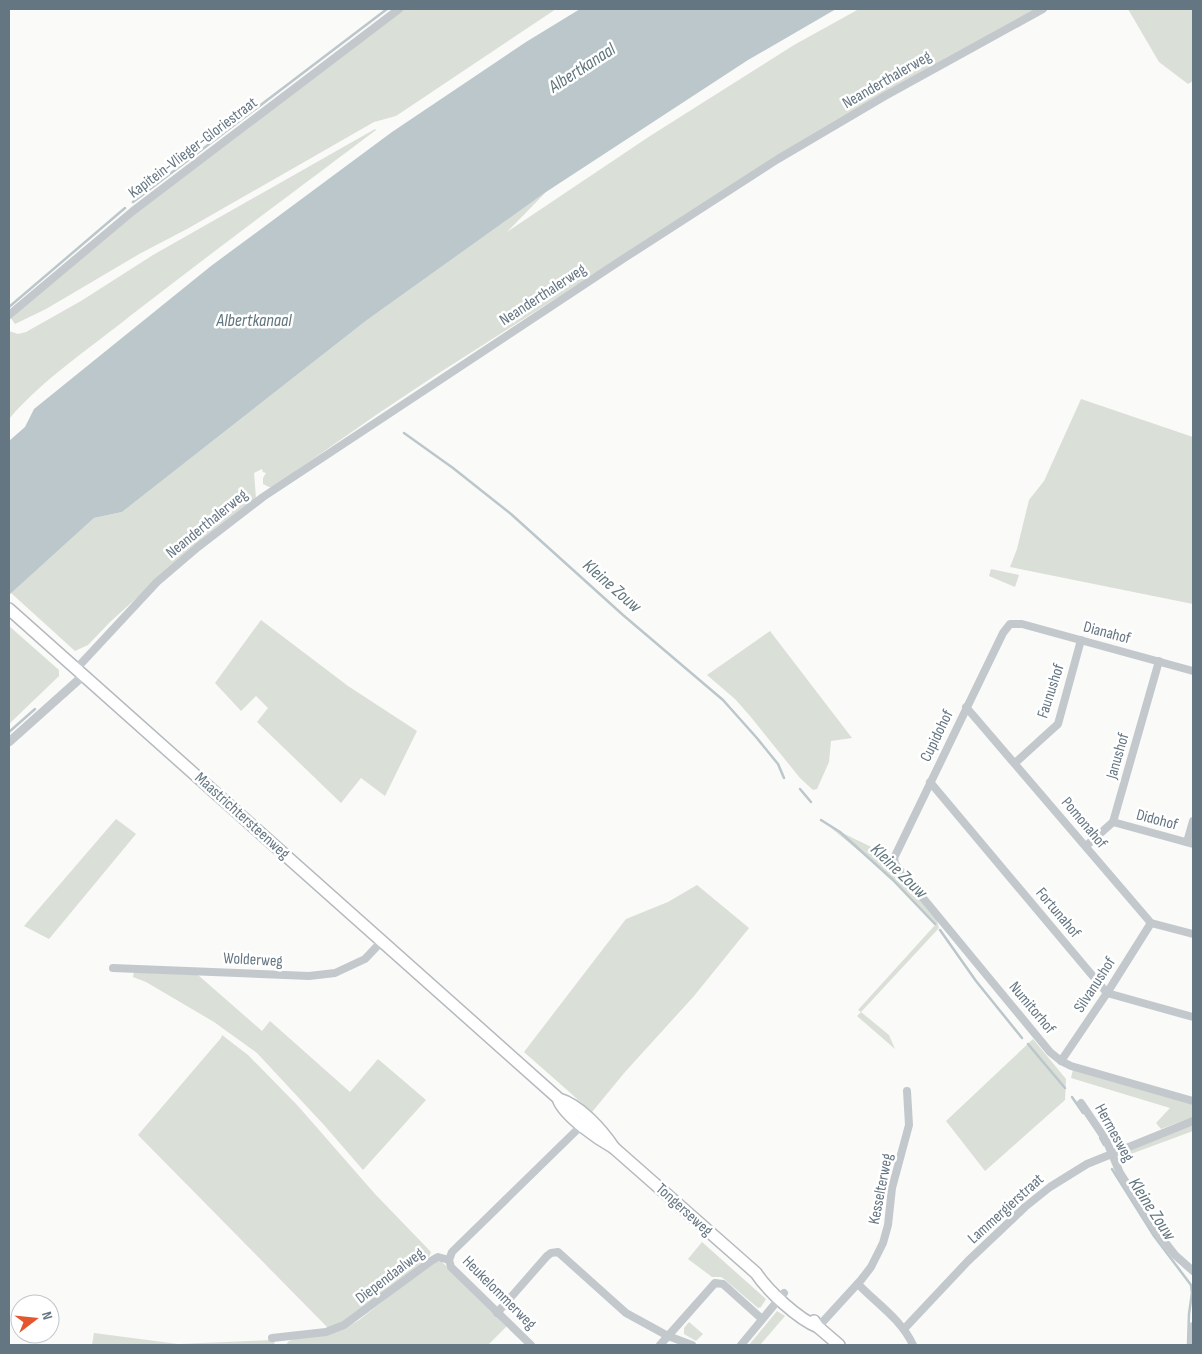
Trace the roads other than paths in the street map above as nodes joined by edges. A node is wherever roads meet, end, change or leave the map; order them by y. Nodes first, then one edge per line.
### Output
1 (399, 9) edge
2 (1043, 9) edge
3 (9, 315) edge
4 (9, 609) edge
5 (1012, 623) joint
6 (1081, 640) junction
7 (1159, 661) junction
8 (1193, 671) edge
9 (80, 672) junction
10 (966, 707) junction
11 (9, 742) edge
12 (1015, 763) junction
13 (930, 782) junction
14 (1193, 821) edge
15 (1113, 822) junction
16 (1190, 843) edge
17 (1086, 846) junction
18 (895, 864) joint
19 (1151, 923) junction
20 (1193, 934) edge
21 (382, 942) junction
22 (113, 968) dead end
23 (1107, 993) junction
24 (1193, 1017) edge
25 (1061, 1061) junction
26 (907, 1092) dead end
27 (1193, 1101) edge
28 (1082, 1103) dead end
29 (1193, 1121) edge
30 (585, 1122) junction
31 (1112, 1154) junction
32 (449, 1260) junction
33 (1193, 1271) edge
34 (858, 1284) junction
35 (781, 1295) junction
36 (497, 1313) junction
37 (762, 1319) junction
38 (1193, 1326) edge
39 (818, 1327) junction
40 (904, 1329) junction
41 (668, 1336) junction
42 (272, 1338) dead end
43 (530, 1345) edge
44 (660, 1345) edge
45 (692, 1345) edge
46 (741, 1345) edge
47 (839, 1345) edge
48 (913, 1345) edge
49 (1192, 1345) edge

1 - 3 street, Kapitein-Vlieger-Gloriestraat
2 - 9 street, Neanderthalerweg
4 - 9 main road, Maastrichtersteenweg
5 - 6 street, Dianahof
5 - 10 street, Cupidohof
6 - 7 street, Dianahof
6 - 12 street, Faunushof
7 - 8 street, Dianahof
7 - 15 street, Janushof
9 - 11 street
9 - 21 main road, Maastrichtersteenweg
10 - 12 street, Pomonahof
10 - 13 street, Cupidohof
12 - 17 street, Pomonahof
13 - 18 street, Cupidohof
13 - 23 street, Fortunahof
14 - 16 street
15 - 16 street, Didohof
15 - 17 street
17 - 19 street, Pomonahof
18 - 25 street, Numitorhof
19 - 20 street
19 - 23 street, Silvanushof
21 - 22 street, Wolderweg
21 - 30 main road, Maastrichtersteenweg
23 - 24 street
23 - 25 street, Silvanushof
25 - 27 street, Numitorhof
26 - 34 street, Kesselterweg
28 - 31 street, Hermesweg
29 - 31 street, Lammergierstraat
30 - 32 street, Diependaalweg
30 - 35 main road, Tongerseweg
31 - 33 street, Hermesweg
31 - 40 street, Lammergierstraat
32 - 36 street, Heukelommerweg
32 - 42 street, Diependaalweg
34 - 39 street, Kesselterweg
34 - 40 street
35 - 37 street
35 - 39 main road, Tongerseweg
36 - 41 street
36 - 43 street, Heukelommerweg
37 - 41 street
37 - 46 street
38 - 49 street
39 - 47 main road, Tongerseweg
40 - 48 street
41 - 44 street
41 - 45 street

